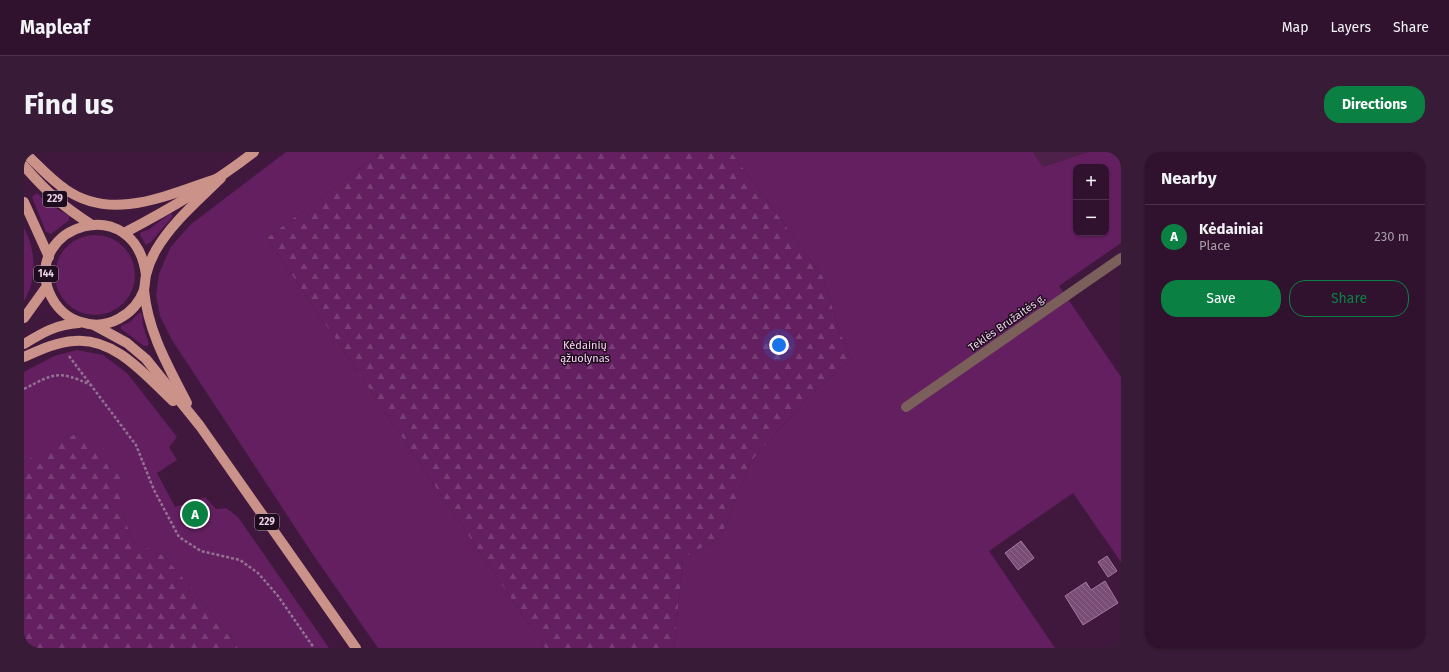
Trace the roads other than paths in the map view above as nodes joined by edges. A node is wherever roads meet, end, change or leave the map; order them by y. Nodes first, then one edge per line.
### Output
1 (24, 152) edge
2 (254, 152) edge
3 (24, 166) edge
4 (221, 178) junction
5 (24, 202) edge
6 (92, 224) junction
7 (124, 233) junction
8 (49, 257) junction
9 (1121, 258) edge
10 (146, 275) junction
11 (47, 286) junction
12 (144, 289) junction
13 (24, 318) edge
14 (81, 322) junction
15 (94, 325) junction
16 (24, 344) edge
17 (24, 357) edge
18 (906, 407) dead end
19 (200, 426) junction
20 (356, 648) edge

1 - 4 main road
2 - 4 main road, 144
3 - 6 main road, 229
4 - 7 main road, 144
4 - 10 main road, 144
5 - 8 main road, 229
6 - 7 main road, 144
6 - 8 main road, 144
7 - 10 main road, 144
8 - 11 main road, 144
9 - 18 street, Teklės Bružaitės g.
10 - 12 main road, 144
11 - 13 main road, 144
11 - 14 main road, 144
12 - 15 main road, 144
12 - 19 main road, 229
14 - 15 main road, 144
14 - 16 main road, 144
15 - 19 main road, 229
17 - 19 main road
19 - 20 main road, 229

